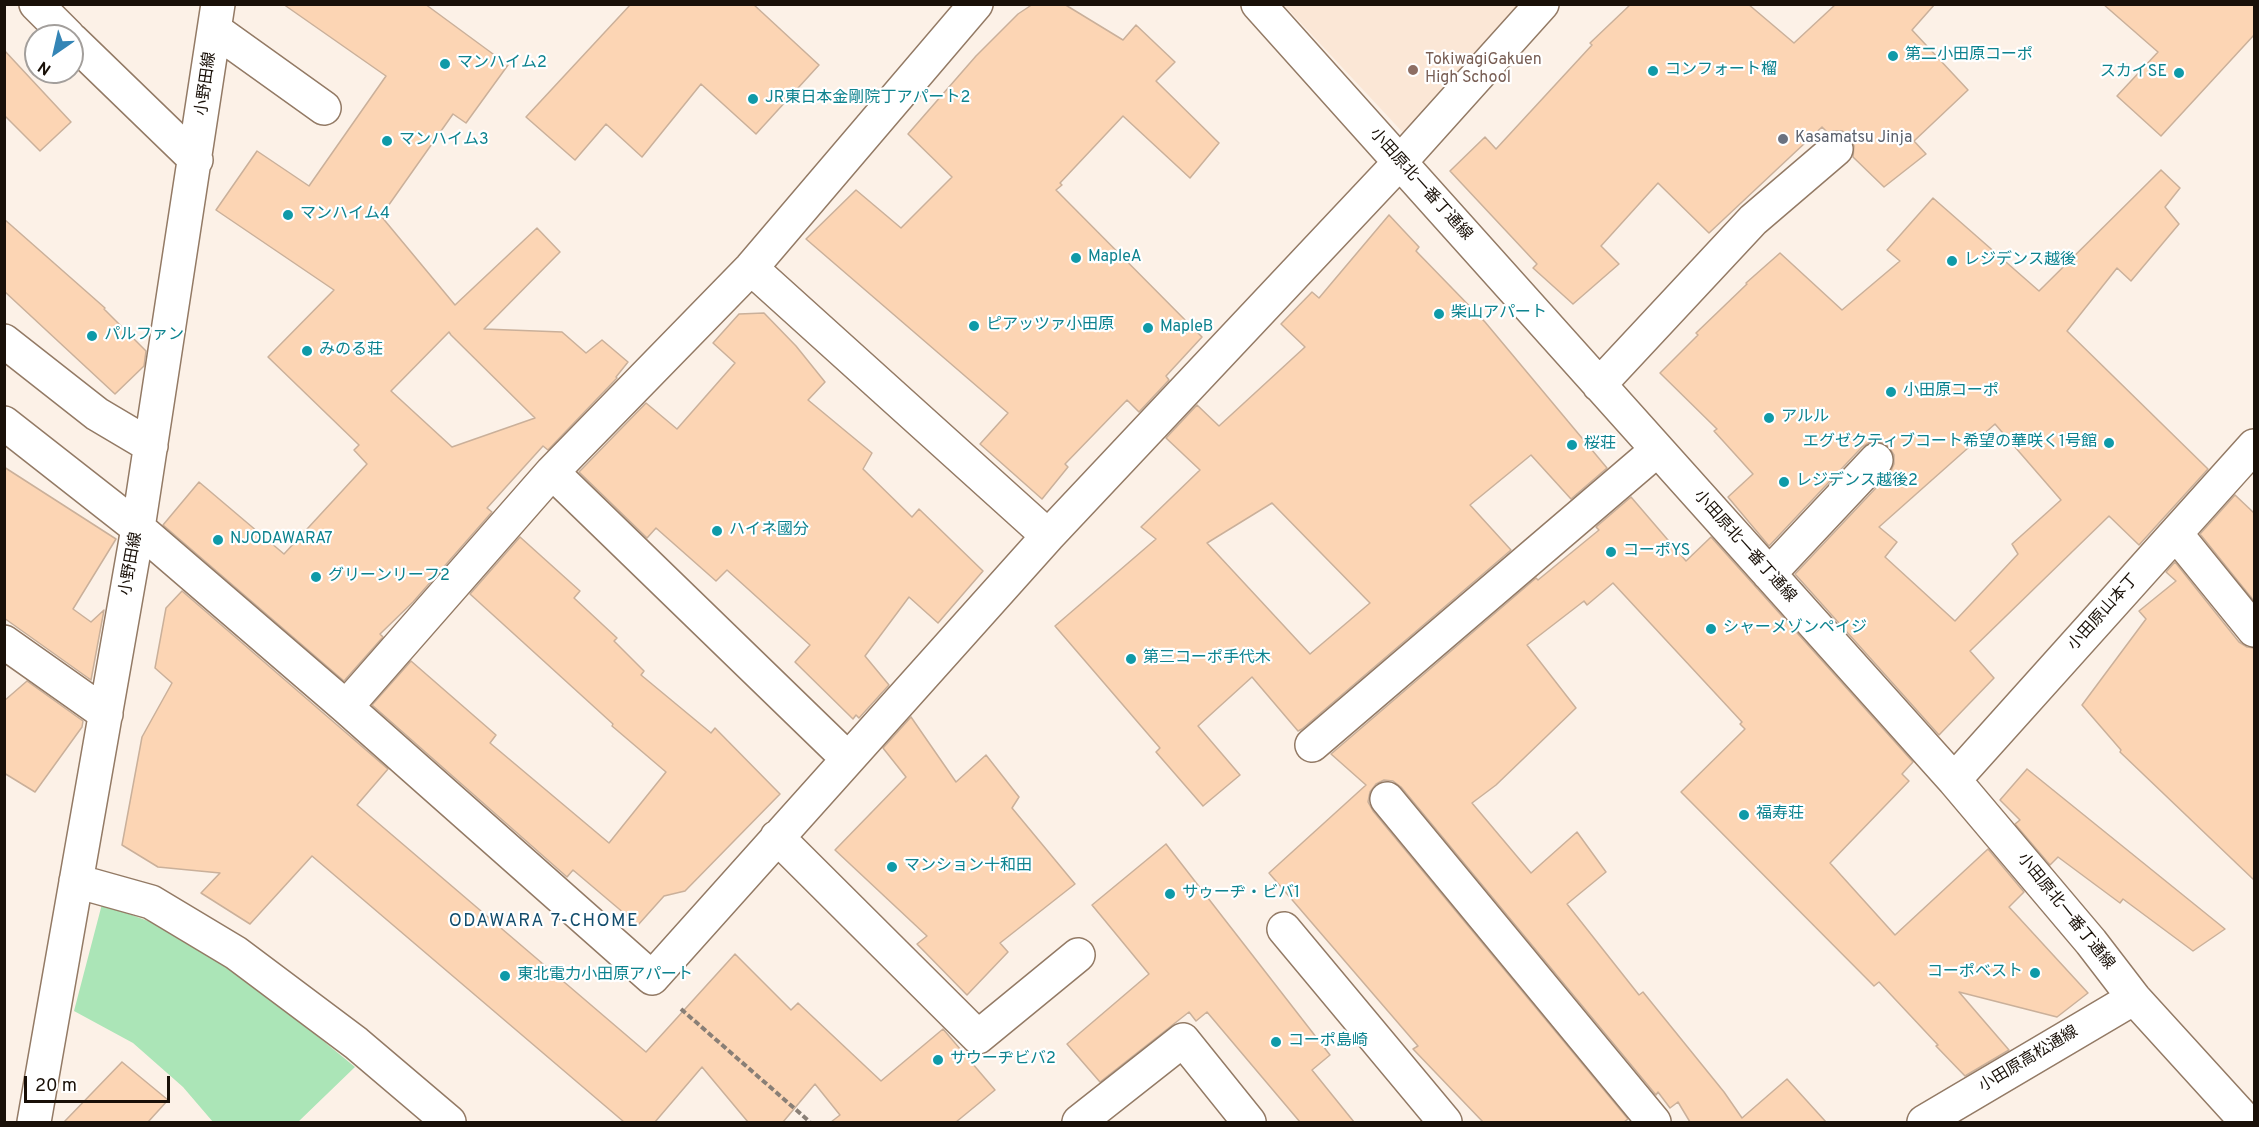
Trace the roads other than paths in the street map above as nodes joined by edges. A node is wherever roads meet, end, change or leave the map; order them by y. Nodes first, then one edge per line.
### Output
1 (36, 4) edge
2 (976, 4) edge
3 (1258, 4) edge
4 (1542, 4) edge
5 (217, 17) edge
6 (56, 24) edge
7 (84, 51) edge
8 (324, 108) dead end
9 (1836, 149) dead end
10 (196, 160) junction
11 (1400, 162) junction
12 (751, 268) junction
13 (4, 341) edge
14 (1599, 385) junction
15 (4, 423) edge
16 (151, 446) junction
17 (2254, 446) edge
18 (1657, 450) junction
19 (1876, 460) dead end
20 (552, 472) junction
21 (138, 528) junction
22 (2176, 534) junction
23 (1048, 536) junction
24 (1769, 574) junction
25 (2254, 630) edge
26 (4, 642) edge
27 (346, 707) junction
28 (106, 714) junction
29 (1312, 745) dead end
30 (848, 758) junction
31 (1954, 780) junction
32 (1388, 799) dead end
33 (777, 837) junction
34 (76, 881) junction
35 (1284, 929) dead end
36 (1078, 955) dead end
37 (2134, 998) junction
38 (34, 1122) edge
39 (449, 1122) edge
40 (1079, 1122) edge
41 (1249, 1122) edge
42 (1445, 1122) edge
43 (1653, 1122) edge
44 (1924, 1122) edge
45 (2247, 1122) edge

1 - 6 street
2 - 12 street
3 - 11 street, 小田原北一番丁通線
4 - 11 street
5 - 8 street
5 - 10 street, 小野田線
7 - 10 street
9 - 14 street
10 - 16 street, 小野田線
11 - 14 street, 小田原北一番丁通線
11 - 23 street
12 - 20 street
12 - 23 street
13 - 16 street
14 - 18 street, 小田原北一番丁通線
15 - 21 street
16 - 21 street, 小野田線
17 - 22 street, 小田原山本丁
18 - 24 street, 小田原北一番丁通線
18 - 29 street
19 - 24 street
20 - 27 street
20 - 30 street
21 - 27 street
21 - 28 street, 小野田線
22 - 25 street
22 - 31 street, 小田原山本丁
23 - 30 street
24 - 31 street, 小田原北一番丁通線
26 - 28 street
27 - 33 street
28 - 34 street, 小野田線
30 - 33 street
31 - 37 street, 小田原北一番丁通線
32 - 43 street
33 - 36 street
34 - 38 street, 小野田線
34 - 39 street
35 - 42 street
37 - 44 street, 小田原高松通線
37 - 45 street, 小田原北一番丁通線
40 - 41 street

